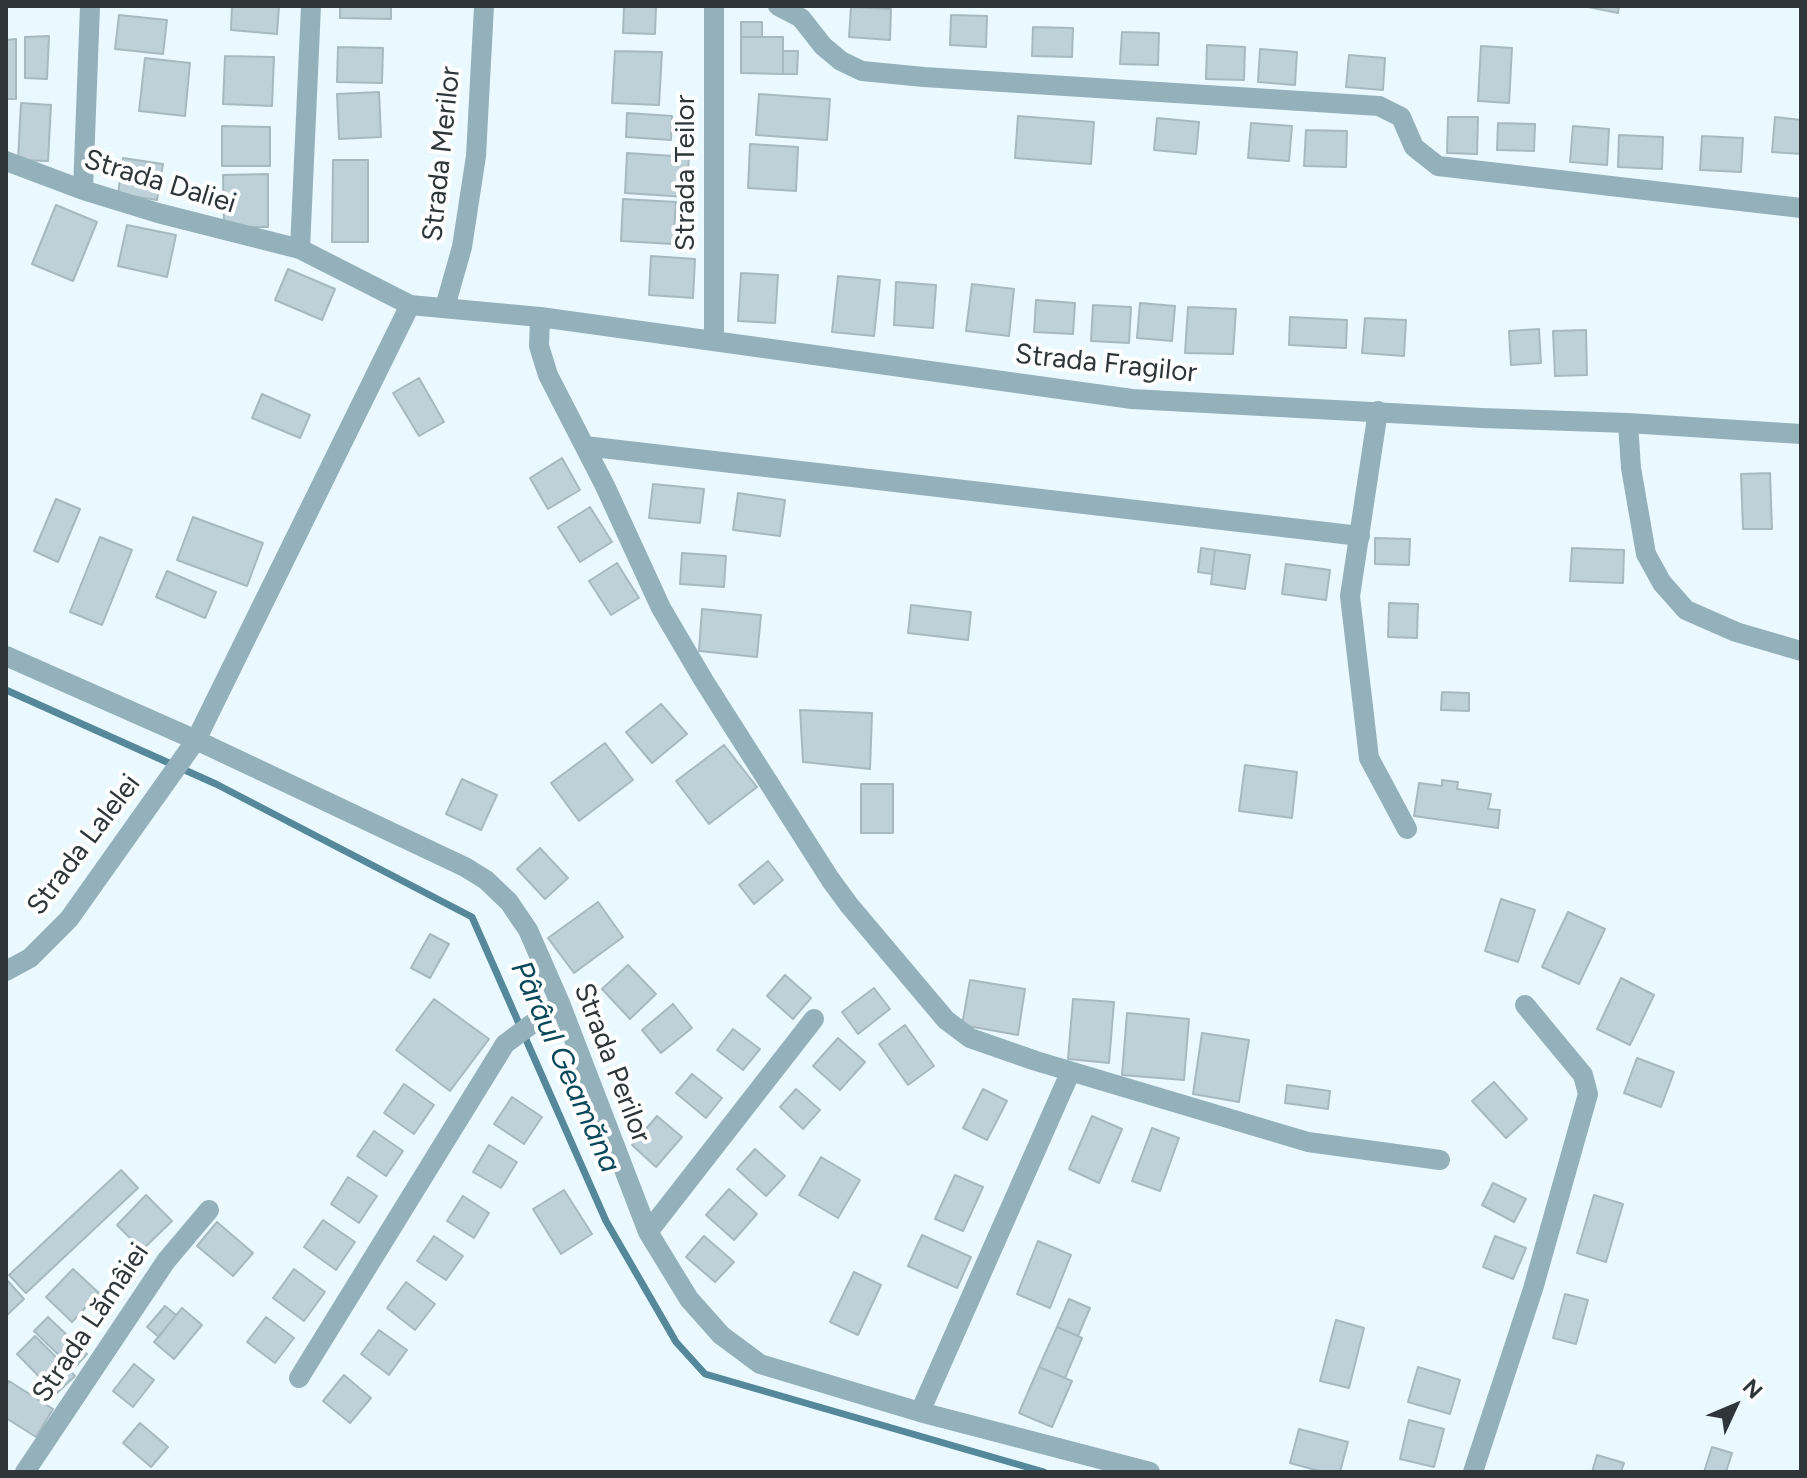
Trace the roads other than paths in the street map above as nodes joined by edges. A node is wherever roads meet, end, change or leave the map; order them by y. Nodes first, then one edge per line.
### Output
1 (90, 6) edge
2 (311, 6) edge
3 (484, 6) edge
4 (714, 6) edge
5 (778, 6) edge
6 (6, 161) edge
7 (83, 190) junction
8 (1801, 208) edge
9 (300, 249) junction
10 (410, 305) junction
11 (445, 307) junction
12 (540, 317) junction
13 (714, 340) junction
14 (1378, 411) junction
15 (1628, 423) junction
16 (1801, 434) edge
17 (585, 446) junction
18 (1360, 536) junction
19 (1801, 651) edge
20 (6, 656) edge
21 (196, 740) junction
22 (1407, 829) dead end
23 (6, 971) edge
24 (560, 1003) junction
25 (1525, 1005) dead end
26 (814, 1019) dead end
27 (1070, 1073) junction
28 (1440, 1160) dead end
29 (209, 1210) dead end
30 (648, 1232) junction
31 (299, 1378) dead end
32 (920, 1412) junction
33 (25, 1472) edge
34 (1150, 1472) edge
35 (1473, 1472) edge

1 - 7 street
2 - 9 street
3 - 11 street, Strada Merilor
4 - 13 street, Strada Teilor
5 - 8 street
6 - 7 street, Strada Daliei
7 - 9 street, Strada Daliei
9 - 10 street, Strada Daliei
10 - 11 street, Strada Fragilor
10 - 21 street, Strada Lalelei
11 - 12 street, Strada Fragilor
12 - 13 street, Strada Fragilor
12 - 17 street
13 - 14 street, Strada Fragilor
14 - 15 street, Strada Fragilor
14 - 18 street
15 - 16 street, Strada Fragilor
15 - 19 street
17 - 18 street
17 - 27 street
18 - 22 street
20 - 21 street, Strada Perilor
21 - 23 street, Strada Lalelei
21 - 24 street, Strada Perilor
24 - 30 street, Strada Perilor
24 - 31 street
25 - 35 street
26 - 30 street
27 - 28 street
27 - 32 street
29 - 33 street, Strada Lămâiei
30 - 32 street, Strada Perilor
32 - 34 street, Strada Perilor

